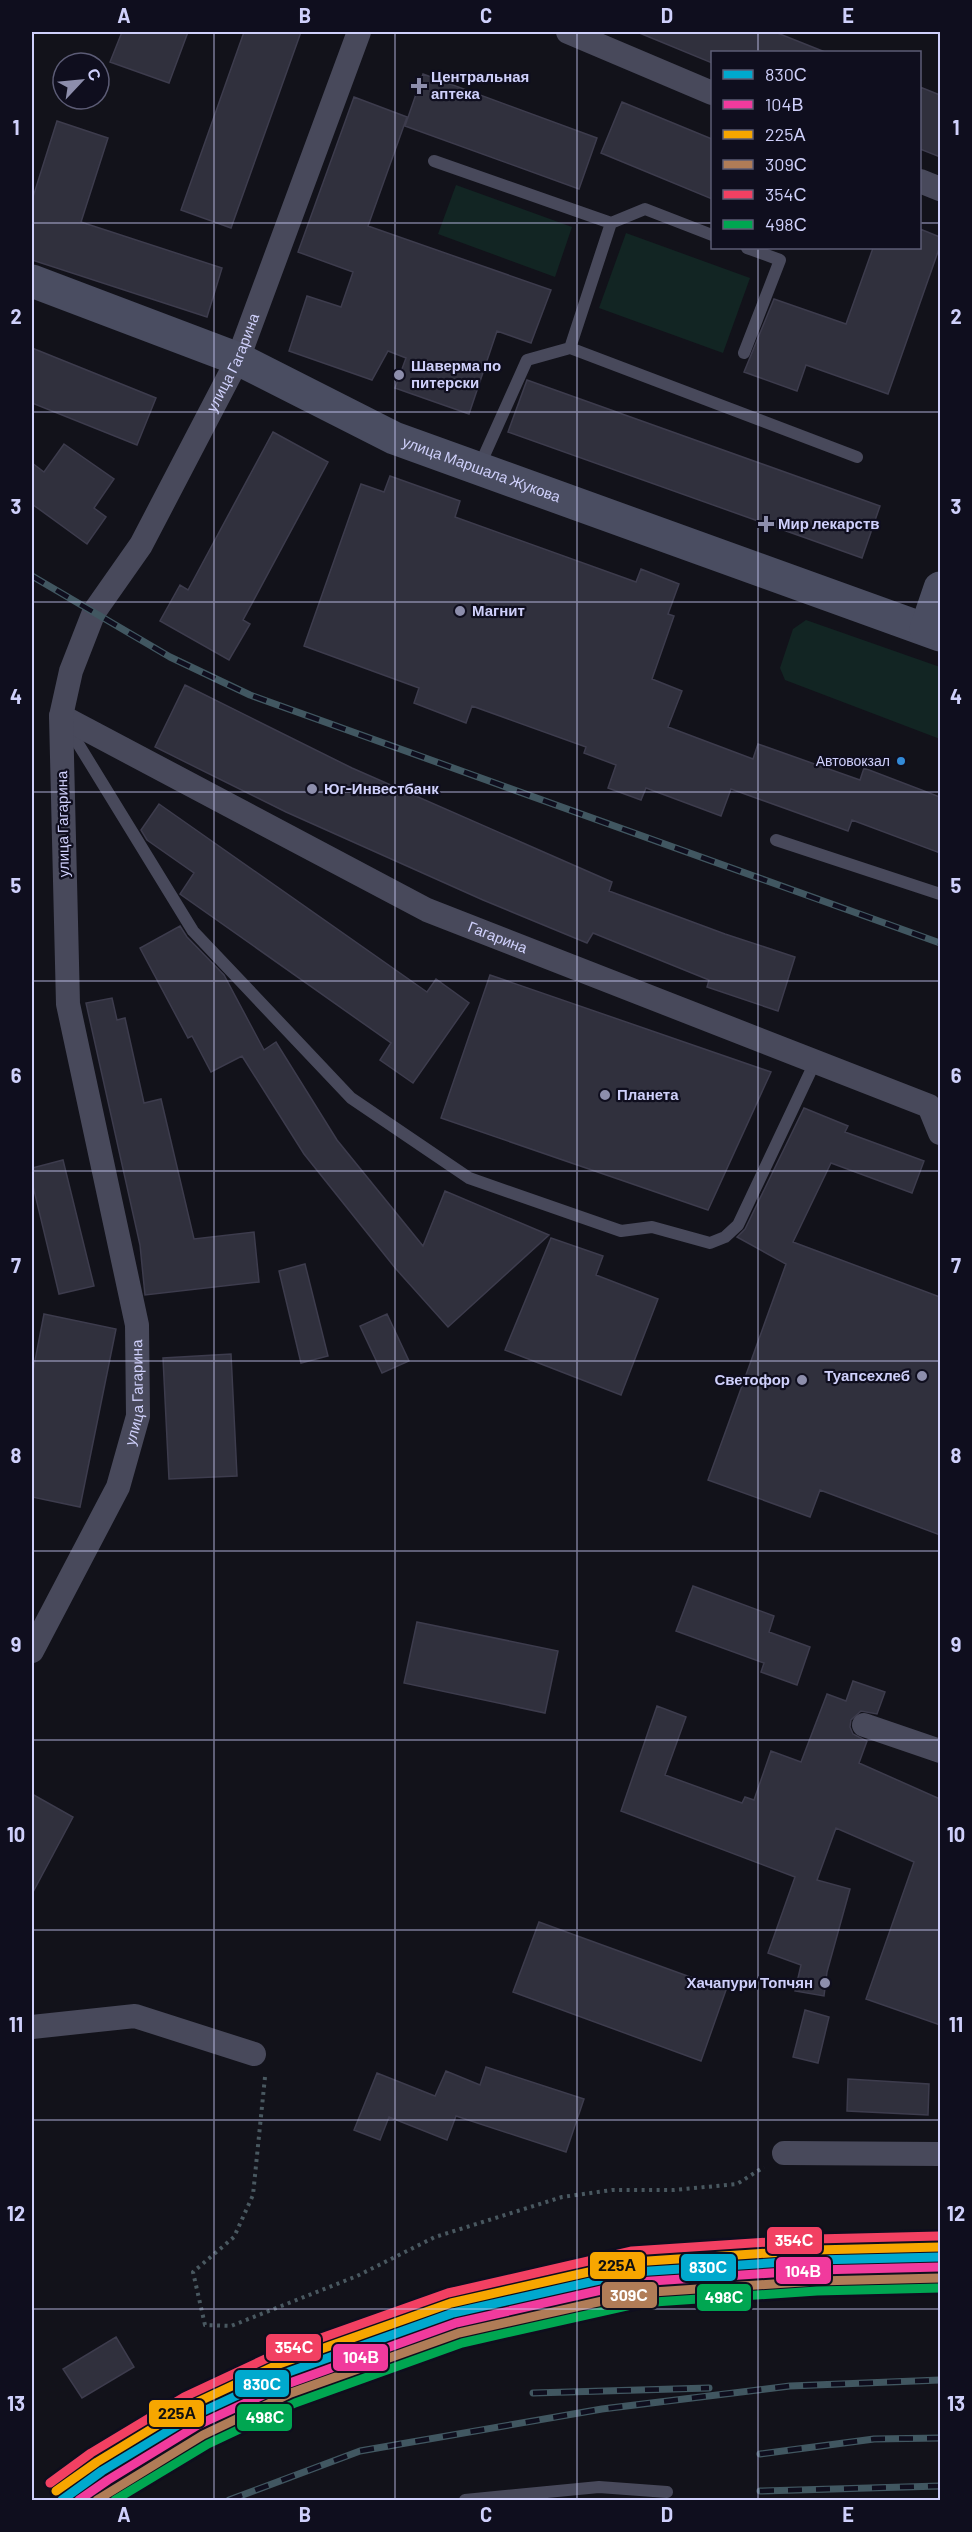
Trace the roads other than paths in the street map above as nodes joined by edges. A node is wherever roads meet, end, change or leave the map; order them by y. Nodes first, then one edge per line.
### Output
1 (359, 32) edge
2 (568, 32) edge
3 (711, 93) edge
4 (434, 160) dead end
5 (921, 180) edge
6 (940, 189) edge
7 (611, 223) junction
8 (711, 235) edge
9 (750, 249) edge
10 (32, 281) edge
11 (570, 348) junction
12 (744, 352) dead end
13 (238, 358) junction
14 (857, 457) dead end
15 (479, 469) junction
16 (940, 588) edge
17 (933, 632) edge
18 (60, 716) junction
19 (776, 840) dead end
20 (940, 894) edge
21 (815, 1062) junction
22 (940, 1133) edge
23 (32, 1651) edge
24 (864, 1725) dead end
25 (940, 1751) edge
26 (32, 2027) edge
27 (254, 2054) road end
28 (784, 2153) road end
29 (940, 2154) edge
30 (667, 2492) dead end
31 (465, 2500) edge

1 - 13 street, улица Гагарина
2 - 3 street
4 - 7 lane
5 - 6 street
7 - 8 lane
7 - 11 lane
9 - 12 lane
10 - 13 street, улица Маршала Жукова
11 - 14 lane
11 - 15 lane
13 - 15 street, улица Маршала Жукова
13 - 18 street, улица Гагарина
15 - 17 street, улица Маршала Жукова
16 - 17 street
18 - 21 street, Гагарина
18 - 21 lane
18 - 23 street, улица Гагарина
19 - 20 lane
21 - 22 street, Гагарина
24 - 25 street
26 - 27 street
28 - 29 street
30 - 31 lane

